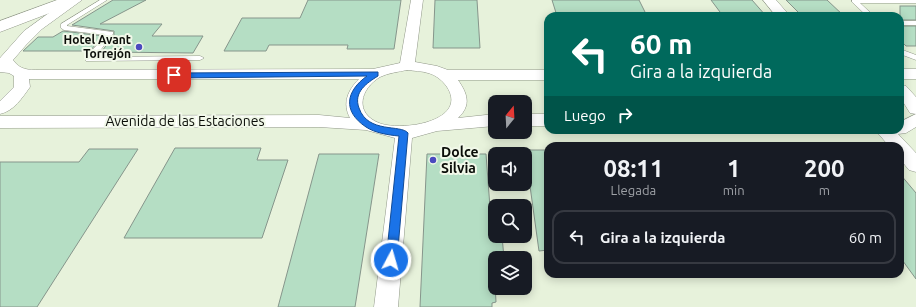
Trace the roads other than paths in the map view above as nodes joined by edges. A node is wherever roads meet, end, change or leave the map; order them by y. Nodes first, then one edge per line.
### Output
1 (71, 0) edge
2 (76, 0) edge
3 (104, 0) edge
4 (417, 0) edge
5 (768, 0) edge
6 (916, 1) edge
7 (779, 12) edge
8 (866, 12) edge
9 (904, 23) edge
10 (916, 23) edge
11 (0, 27) edge
12 (904, 53) edge
13 (200, 58) dead end
14 (916, 58) edge
15 (407, 66) junction
16 (11, 70) edge
17 (375, 74) junction
18 (904, 74) edge
19 (916, 74) edge
20 (446, 75) junction
21 (544, 76) edge
22 (904, 93) edge
23 (0, 109) edge
24 (916, 109) edge
25 (916, 117) edge
26 (532, 120) edge
27 (544, 120) edge
28 (916, 120) edge
29 (488, 121) edge
30 (0, 122) edge
31 (904, 124) edge
32 (369, 125) junction
33 (437, 126) junction
34 (404, 133) junction
35 (904, 152) edge
36 (916, 165) edge
37 (386, 307) edge

1 - 11 street
2 - 16 street
3 - 13 lane
4 - 15 street
5 - 7 street
6 - 8 lane
9 - 10 lane
12 - 14 lane
15 - 17 street
15 - 20 street
16 - 17 street
16 - 23 street
17 - 32 street
18 - 19 street
20 - 21 street
20 - 33 street
22 - 24 street
25 - 28 street
26 - 27 street
28 - 31 street
29 - 33 street
30 - 32 street, Avenida de las Estaciones
32 - 34 street
33 - 34 street
34 - 37 street
35 - 36 street

